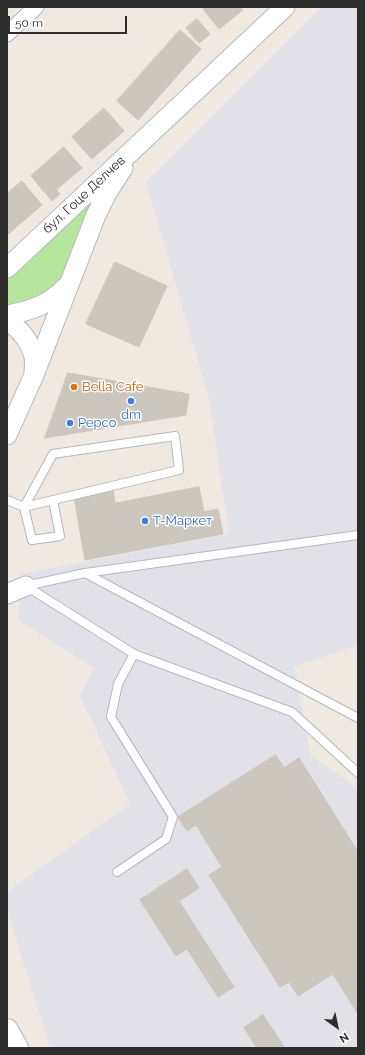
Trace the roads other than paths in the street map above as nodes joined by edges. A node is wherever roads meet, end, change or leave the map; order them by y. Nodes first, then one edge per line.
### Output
1 (36, 7) edge
2 (285, 7) edge
3 (7, 34) edge
4 (161, 122) junction
5 (7, 268) edge
6 (71, 282) junction
7 (7, 315) edge
8 (7, 321) edge
9 (34, 374) junction
10 (7, 436) edge
11 (7, 500) edge
12 (53, 500) junction
13 (24, 507) junction
14 (358, 535) edge
15 (85, 573) junction
16 (7, 583) edge
17 (26, 586) junction
18 (7, 594) edge
19 (134, 654) junction
20 (358, 718) edge
21 (358, 773) edge
22 (117, 872) dead end
23 (7, 1030) edge
24 (17, 1048) edge

1 - 3 street
2 - 4 street, бул. Гоце Делчев
4 - 5 street, бул. Гоце Делчев
4 - 6 street, бул. Гоце Делчев
6 - 7 street, бул. Гоце Делчев
6 - 9 street, бул. Гоце Делчев
8 - 9 street, бул. Гоце Делчев
9 - 10 street, бул. Гоце Делчев
11 - 13 lane
12 - 13 lane
12 - 13 lane
12 - 13 lane
14 - 15 lane
15 - 17 lane
15 - 20 lane
16 - 17 street
17 - 18 street
17 - 19 lane
19 - 21 lane
19 - 22 lane
23 - 24 main road

